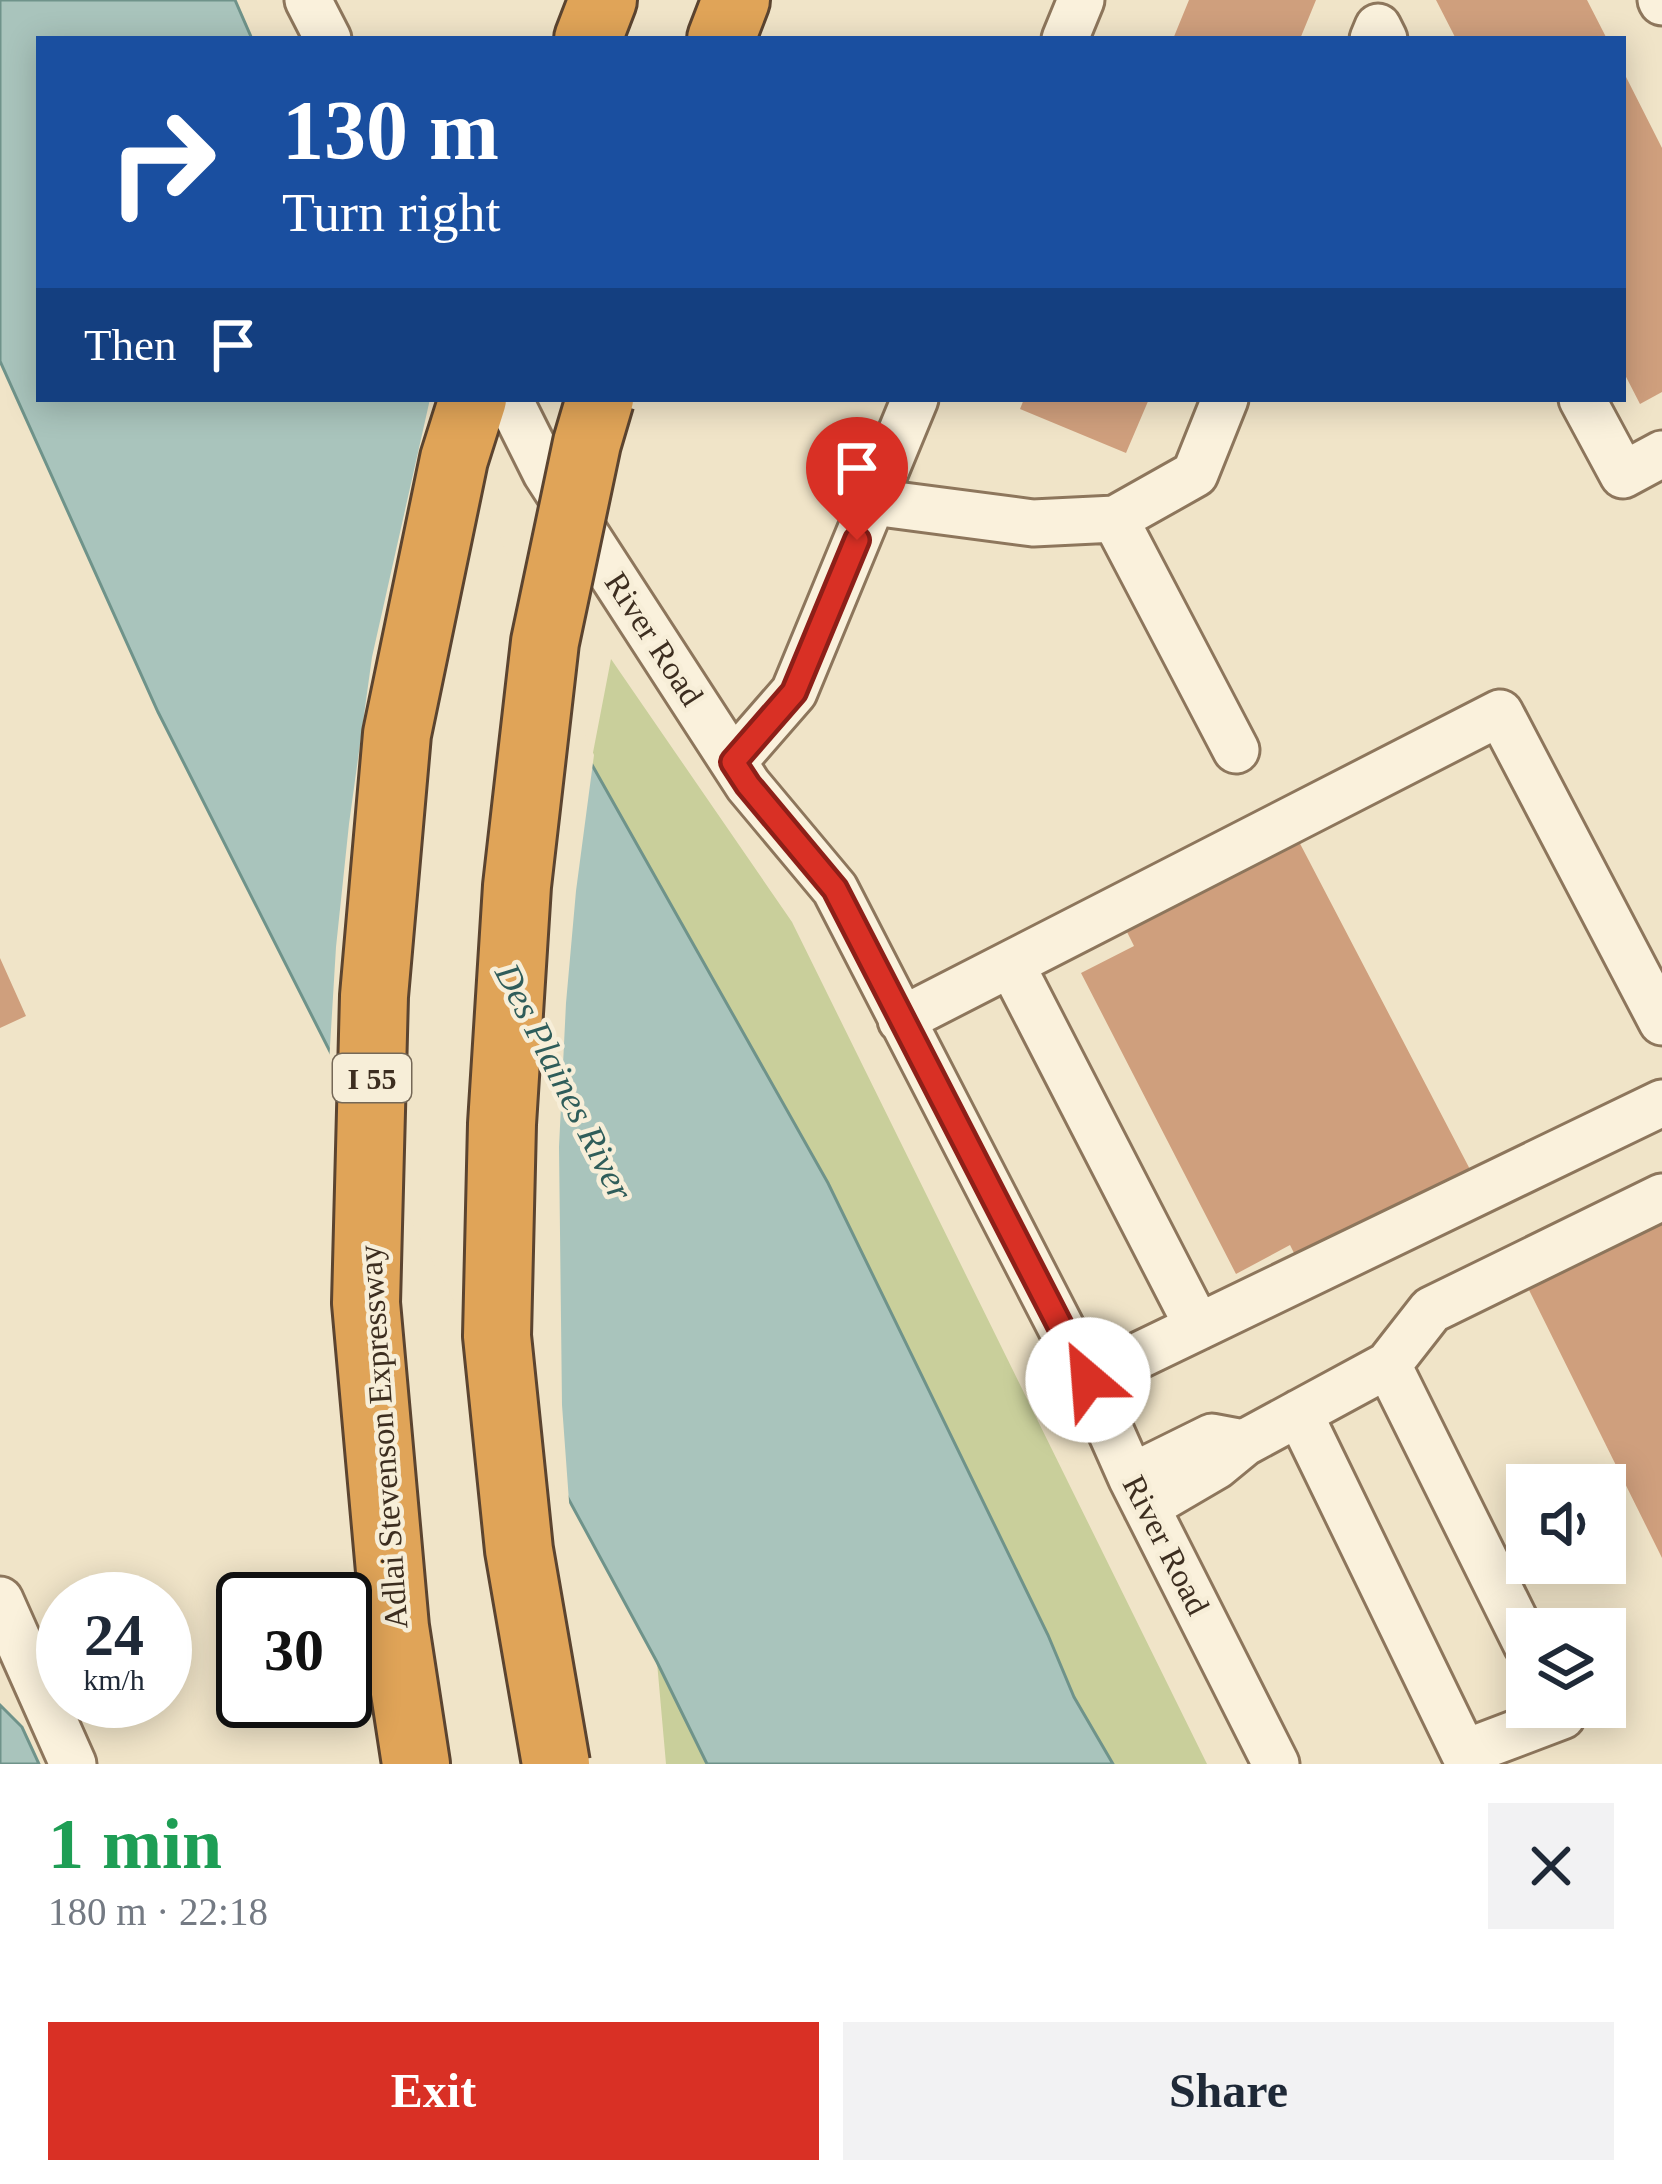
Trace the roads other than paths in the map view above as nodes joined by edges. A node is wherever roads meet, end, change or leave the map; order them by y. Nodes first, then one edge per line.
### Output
1 (308, 0) edge
2 (603, 0) edge
3 (736, 0) edge
4 (1081, 0) edge
5 (326, 36) edge
6 (590, 36) edge
7 (722, 36) edge
8 (1066, 36) edge
9 (472, 402) edge
10 (510, 402) edge
11 (599, 402) edge
12 (914, 402) edge
13 (1225, 402) edge
14 (1584, 402) edge
15 (1662, 454) edge
16 (872, 502) junction
17 (1114, 520) junction
18 (1236, 750) dead end
19 (733, 762) junction
20 (1011, 964) junction
21 (902, 1020) junction
22 (1662, 1022) edge
23 (1662, 1103) edge
24 (1662, 1197) edge
25 (1198, 1327) junction
26 (1388, 1365) junction
27 (1088, 1380) junction
28 (1299, 1413) junction
29 (1139, 1492) junction
30 (1509, 1608) edge
31 (4, 1617) edge
32 (1548, 1728) edge
33 (1524, 1749) edge
34 (73, 1764) edge
35 (416, 1764) edge
36 (556, 1764) edge
37 (1276, 1764) edge

1 - 5 street
2 - 6 highway
3 - 7 highway
4 - 8 street
9 - 35 highway, Adlai Stevenson Expressway / I 55
10 - 19 street, River Road
11 - 36 highway, bridge
12 - 16 street
13 - 17 street
14 - 15 street
16 - 17 street
16 - 19 street
17 - 18 street
19 - 21 street, River Road
20 - 21 street
20 - 22 street
20 - 25 street
21 - 27 street, River Road
23 - 25 street
24 - 26 street
25 - 27 street
26 - 28 street
26 - 30 street
27 - 29 street, River Road
28 - 29 street
28 - 33 street
29 - 37 street, River Road
31 - 34 street
32 - 33 street

